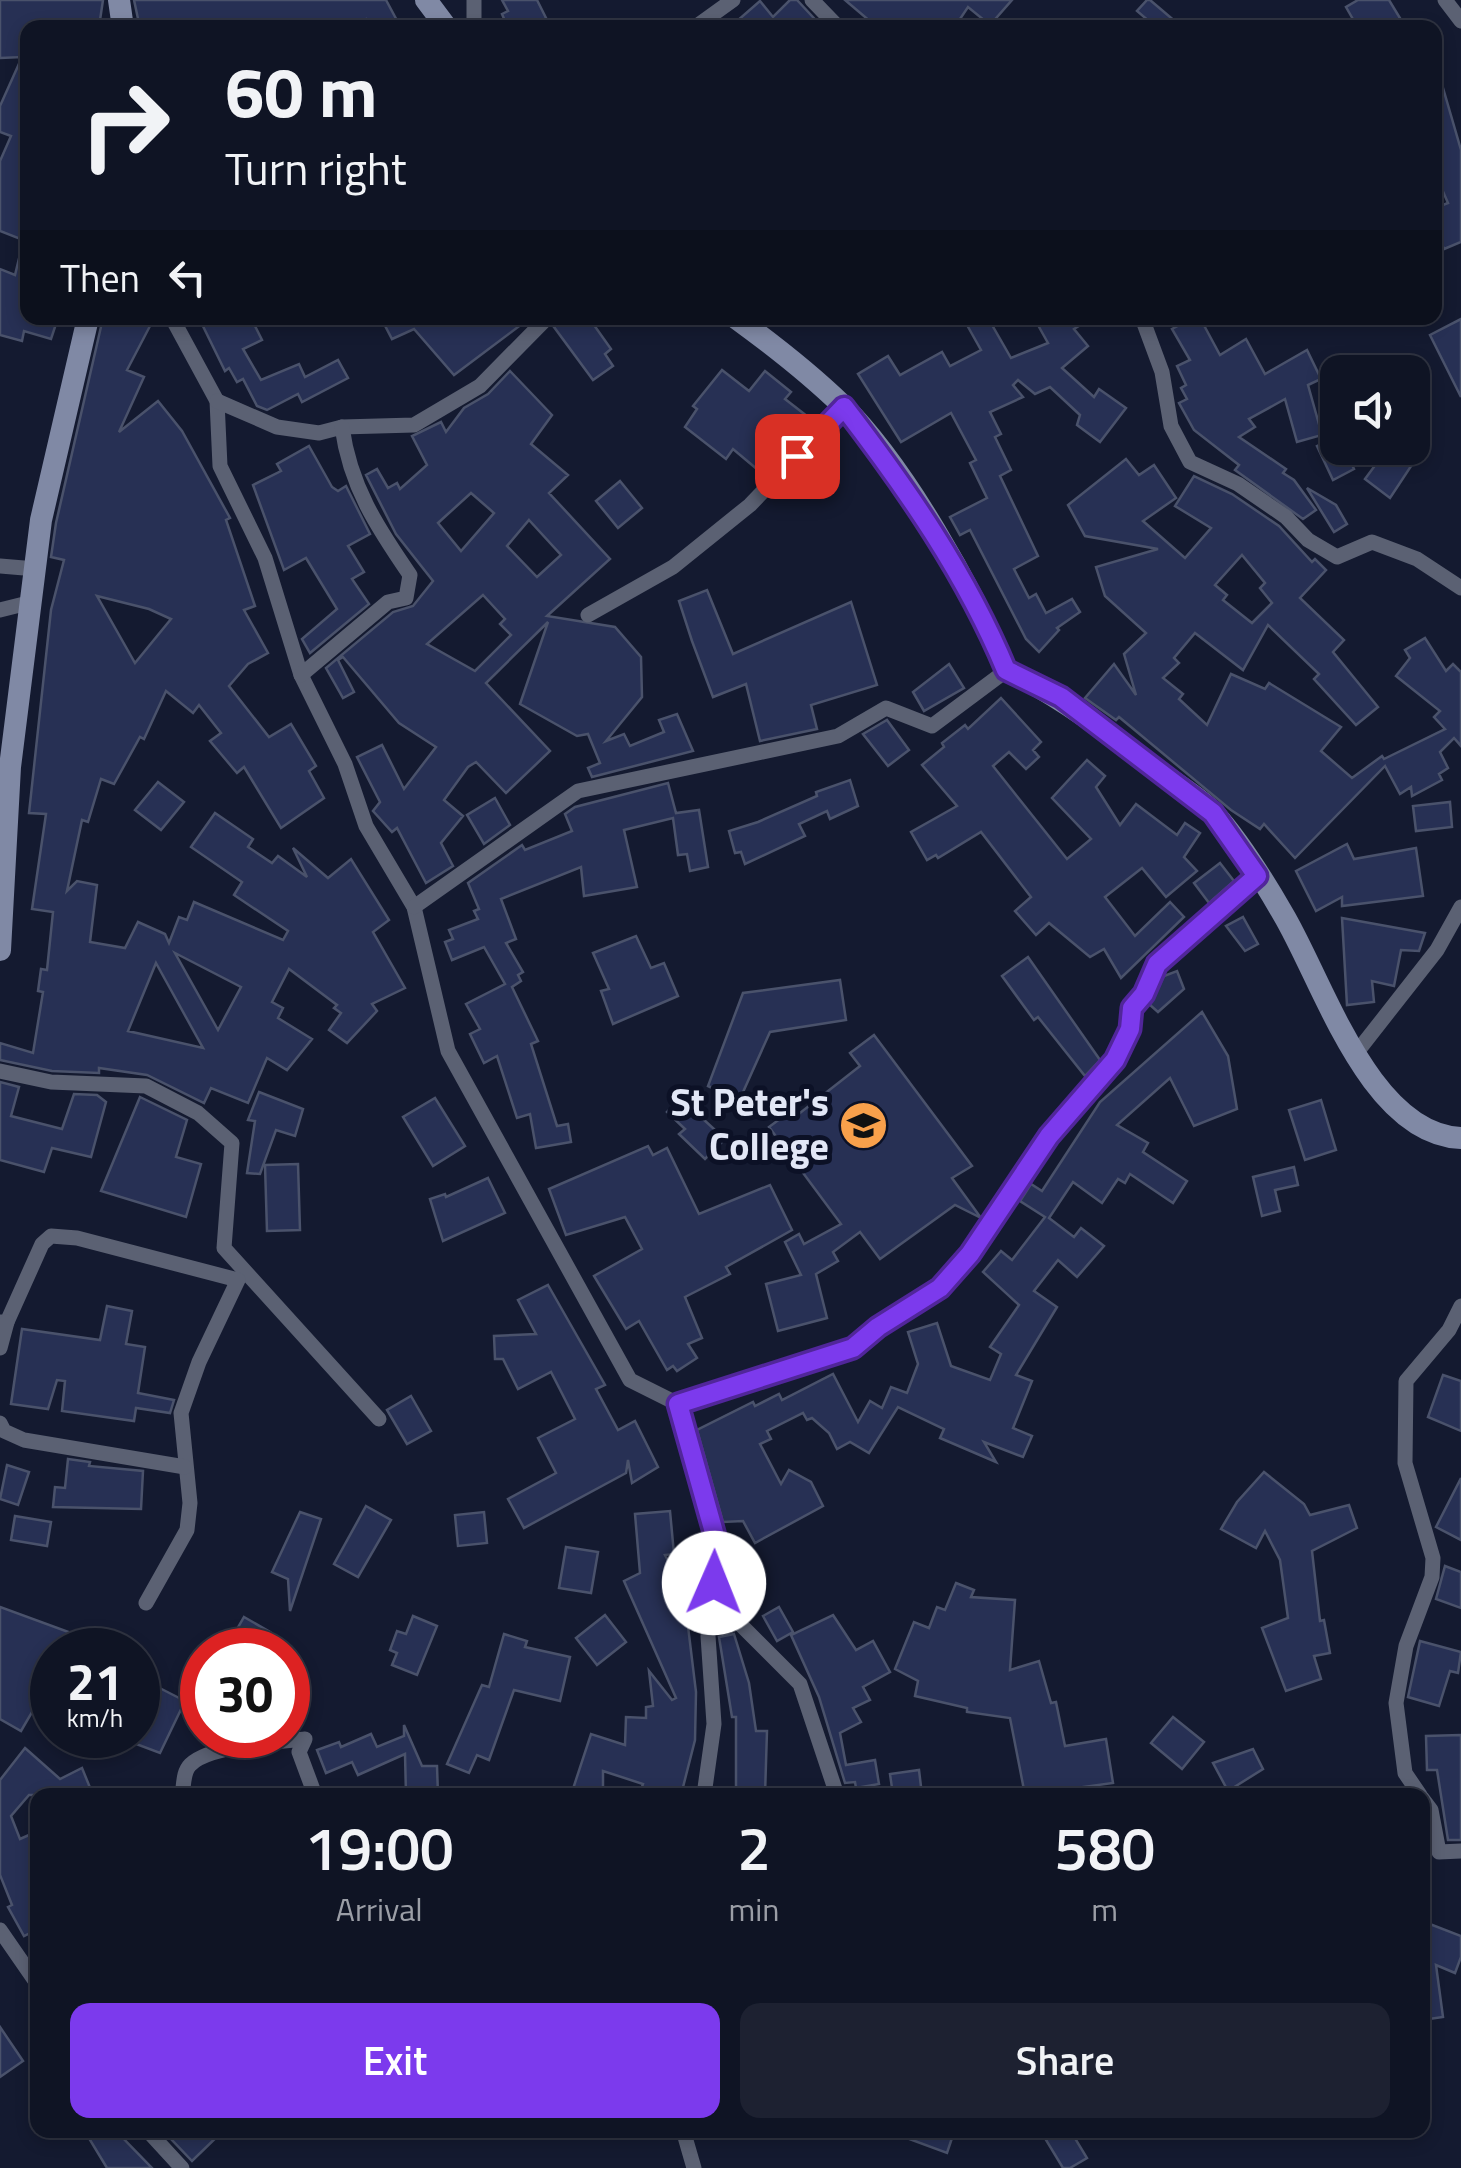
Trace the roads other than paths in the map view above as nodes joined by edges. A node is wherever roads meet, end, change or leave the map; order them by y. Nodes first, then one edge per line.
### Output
1 (733, 0) edge
2 (812, 0) edge
3 (1444, 0) edge
4 (705, 20) edge
5 (831, 20) edge
6 (1461, 21) edge
7 (86, 325) edge
8 (176, 325) edge
9 (540, 325) edge
10 (744, 325) edge
11 (1145, 325) edge
12 (217, 401) junction
13 (844, 407) junction
14 (342, 427) junction
15 (0, 566) edge
16 (36, 569) junction
17 (1461, 588) edge
18 (32, 602) junction
19 (0, 610) edge
20 (588, 615) dead end
21 (1006, 670) junction
22 (300, 675) junction
23 (1257, 876) junction
24 (414, 907) junction
25 (1461, 908) edge
26 (0, 949) edge
27 (1357, 1052) junction
28 (0, 1071) edge
29 (1461, 1138) edge
30 (224, 1248) junction
31 (238, 1280) junction
32 (1461, 1306) edge
33 (3, 1322) edge
34 (0, 1348) edge
35 (678, 1404) junction
36 (379, 1419) dead end
37 (0, 1423) edge
38 (185, 1467) junction
39 (714, 1583) junction
40 (146, 1604) dead end
41 (183, 1788) edge
42 (312, 1788) edge
43 (705, 1788) edge
44 (835, 1788) edge
45 (1415, 1788) edge
46 (1430, 1809) edge
47 (1461, 1851) edge
48 (0, 1930) edge
49 (30, 1974) edge
50 (154, 2138) edge
51 (685, 2138) edge
52 (182, 2168) edge
53 (694, 2168) edge

1 - 4 street
2 - 5 street
3 - 6 street
7 - 16 main road
8 - 12 street
9 - 14 street
10 - 13 main road
11 - 17 street
12 - 14 street
12 - 22 street
13 - 20 street
13 - 21 main road
14 - 22 street
15 - 16 street
16 - 18 main road
18 - 19 street
18 - 26 main road
21 - 23 main road
21 - 24 street
22 - 24 street
23 - 27 main road
23 - 35 street
24 - 35 street
25 - 27 street
27 - 29 main road
28 - 30 street
30 - 31 street
30 - 36 street
31 - 33 street
31 - 38 street
32 - 45 street
33 - 34 street
35 - 39 street
37 - 38 street
38 - 40 street
39 - 43 street
39 - 44 street
41 - 42 street
46 - 47 street
48 - 49 street
50 - 52 street
51 - 53 street

